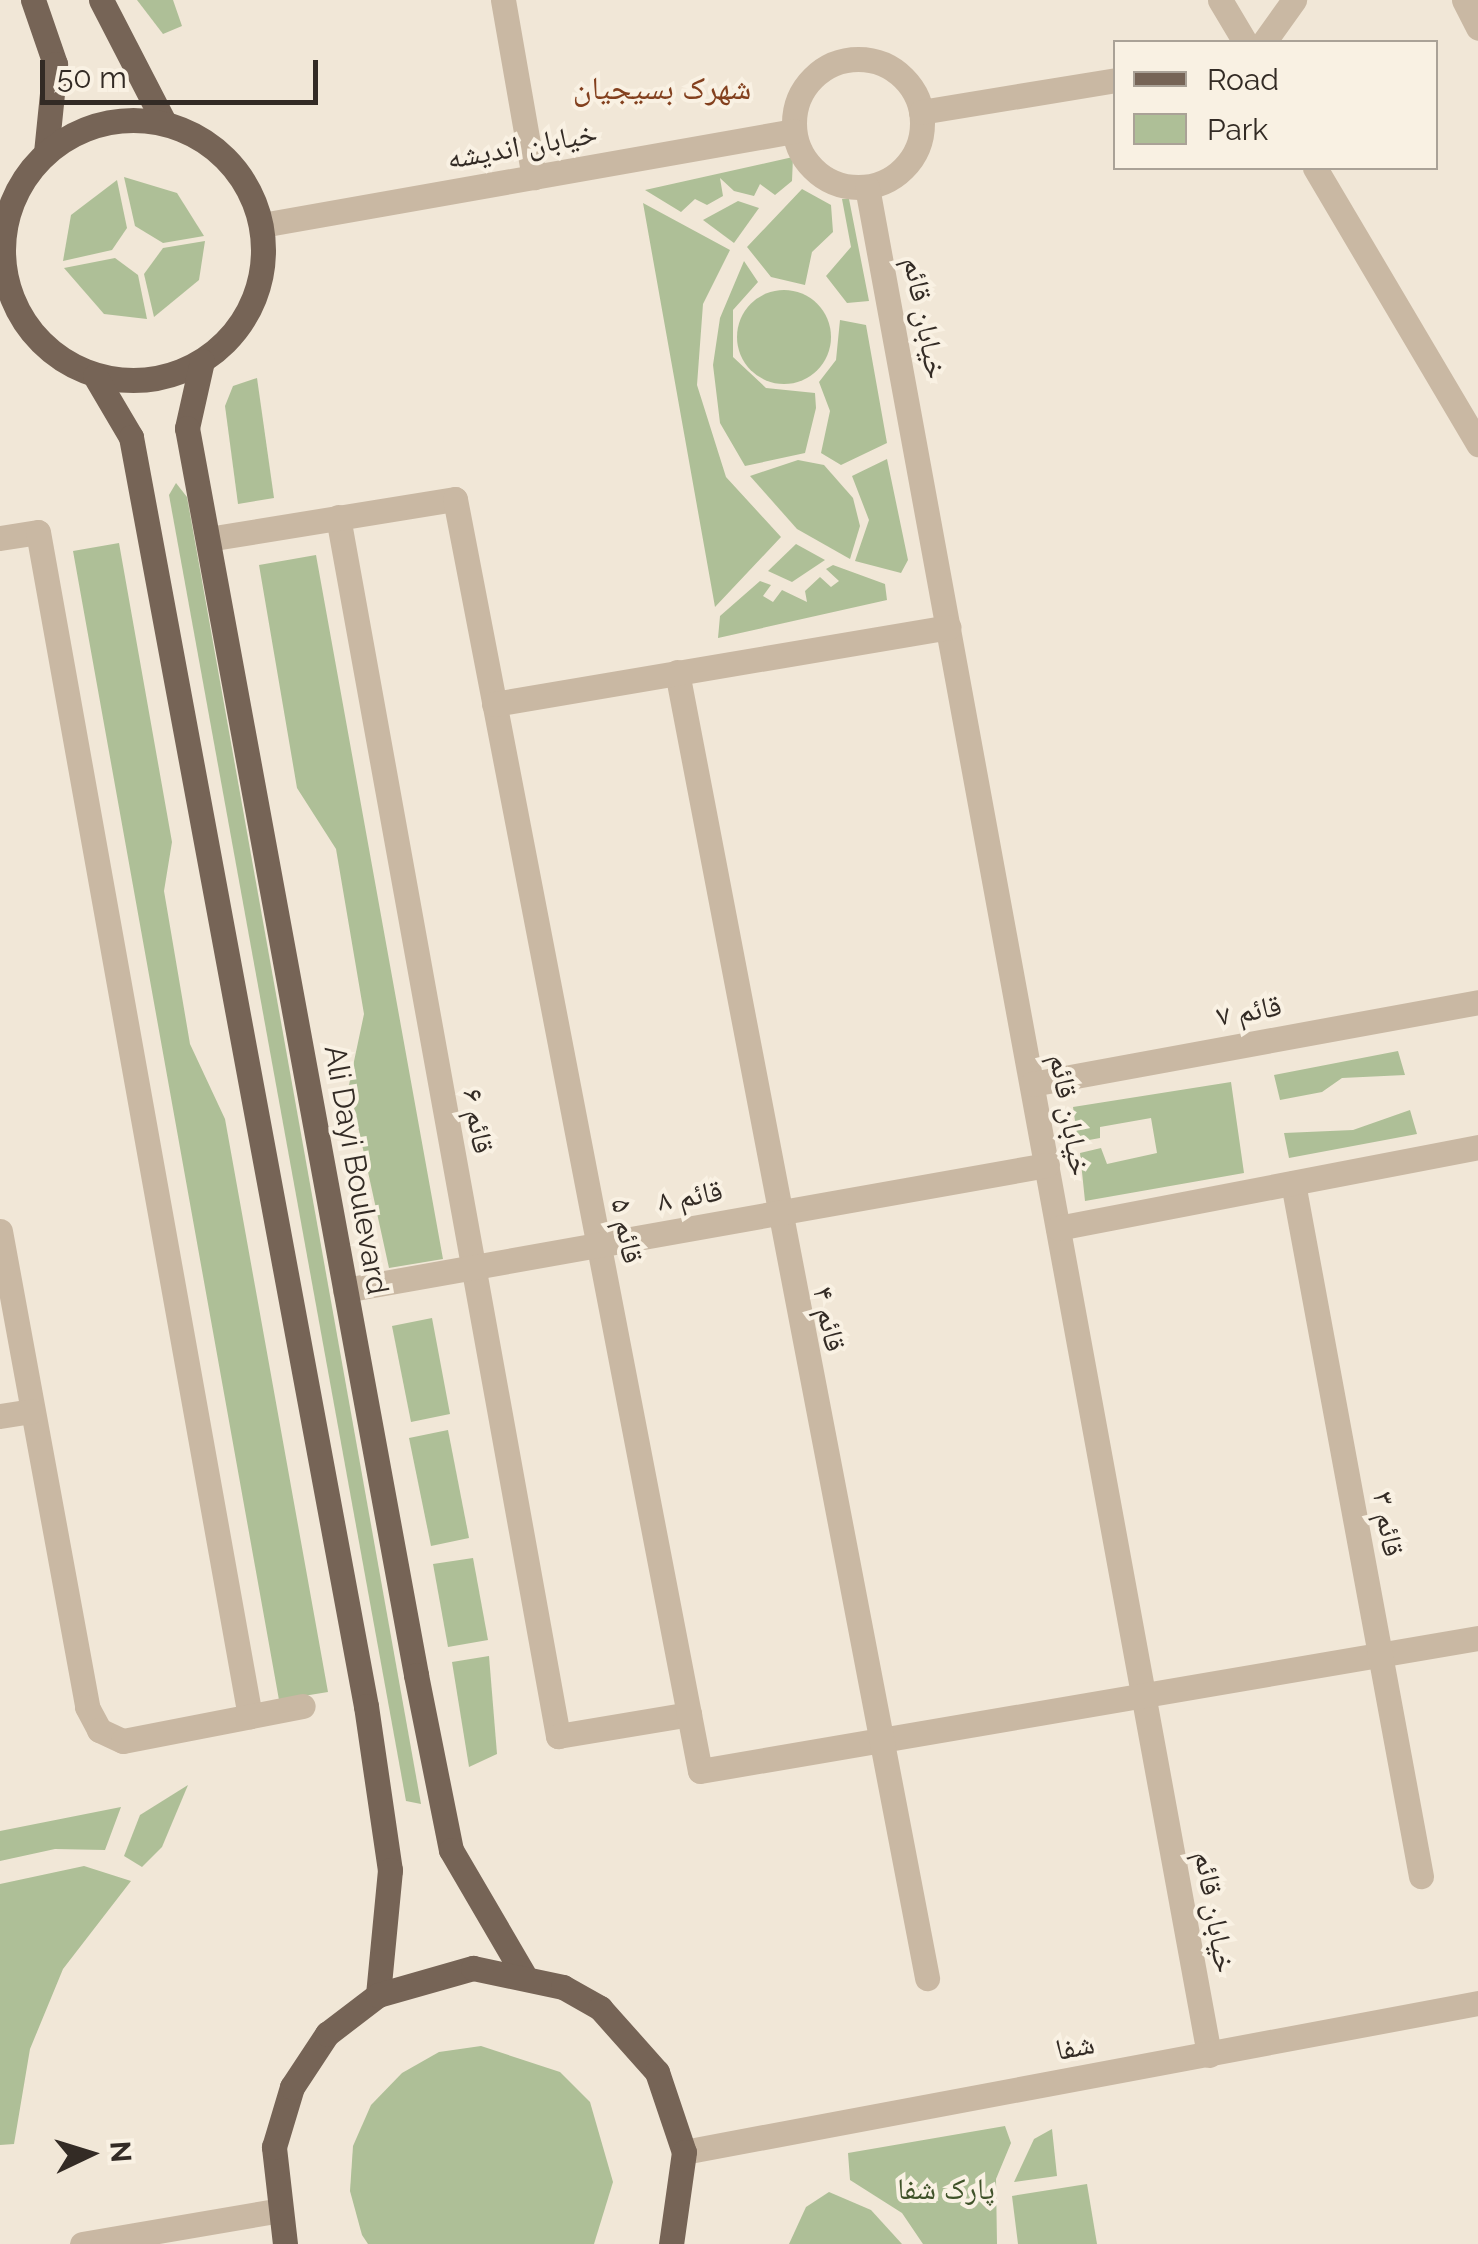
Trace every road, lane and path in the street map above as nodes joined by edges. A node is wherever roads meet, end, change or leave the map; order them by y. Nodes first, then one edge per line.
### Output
1 (33, 0) edge
2 (102, 0) edge
3 (503, 0) edge
4 (1220, 0) edge
5 (1294, 0) edge
6 (1464, 0) edge
7 (1478, 28) edge
8 (1243, 40) edge
9 (1265, 40) edge
10 (1113, 80) edge
11 (921, 112) junction
12 (164, 122) junction
13 (794, 132) junction
14 (46, 152) junction
15 (1317, 170) edge
16 (534, 177) junction
17 (867, 186) junction
18 (262, 225) junction
19 (2, 276) edge
20 (202, 361) junction
21 (94, 376) junction
22 (1478, 444) edge
23 (338, 517) junction
24 (0, 538) edge
25 (208, 539) junction
26 (949, 626) junction
27 (677, 672) junction
28 (494, 704) junction
29 (1478, 1002) edge
30 (1032, 1084) junction
31 (1478, 1147) edge
32 (1046, 1165) junction
33 (1293, 1183) junction
34 (774, 1214) junction
35 (1058, 1228) junction
36 (0, 1231) edge
37 (597, 1246) junction
38 (470, 1268) junction
39 (345, 1290) junction
40 (32, 1411) junction
41 (0, 1416) edge
42 (1478, 1638) edge
43 (1379, 1656) junction
44 (1143, 1696) junction
45 (303, 1706) dead end
46 (688, 1714) junction
47 (250, 1716) junction
48 (884, 1740) junction
49 (1421, 1876) dead end
50 (523, 1973) junction
51 (927, 1978) dead end
52 (378, 1995) junction
53 (1478, 2003) edge
54 (1208, 2056) junction
55 (684, 2152) junction
56 (275, 2211) junction
57 (82, 2244) edge
58 (285, 2244) edge
59 (671, 2244) edge

1 - 14 main road
2 - 12 main road
3 - 16 street
4 - 8 street
5 - 9 street
6 - 7 street
10 - 11 street
11 - 13 street
11 - 17 street
12 - 14 main road
12 - 18 main road
13 - 16 street, خیابان اندیشه
13 - 17 street
14 - 19 main road
15 - 22 street
16 - 18 street, خیابان اندیشه
17 - 26 street, خیابان قائم
18 - 20 main road
19 - 21 main road
20 - 21 main road
20 - 25 main road, Ali Dayi Boulevard
21 - 52 main road
23 - 25 street
23 - 28 street, قائم ۵
23 - 38 street, قائم ۶
24 - 47 street
25 - 39 main road, Ali Dayi Boulevard
26 - 27 street
26 - 30 street, خیابان قائم
27 - 28 street
27 - 34 street, قائم ۴
28 - 37 street, قائم ۵
29 - 30 street, قائم ۷
30 - 32 street, خیابان قائم
31 - 33 street
32 - 34 street, قائم ۸
32 - 35 street, خیابان قائم
33 - 35 street
33 - 43 street, قائم ۳
34 - 37 street, قائم ۸
34 - 48 street, قائم ۴
35 - 44 street, خیابان قائم
36 - 40 street
37 - 38 street, قائم ۸
37 - 46 street, قائم ۵
38 - 39 street, قائم ۸
38 - 46 street, قائم ۶
39 - 50 main road, Ali Dayi Boulevard
40 - 41 street
40 - 47 street
42 - 43 street
43 - 44 street
43 - 49 street, قائم ۳
44 - 48 street
44 - 54 street, خیابان قائم
45 - 47 street
46 - 48 street, قائم ۵
48 - 51 street, قائم ۴
50 - 52 main road
50 - 55 main road
52 - 56 main road
53 - 54 street, شفا
54 - 55 street, شفا
55 - 59 main road
56 - 57 street
56 - 58 main road

